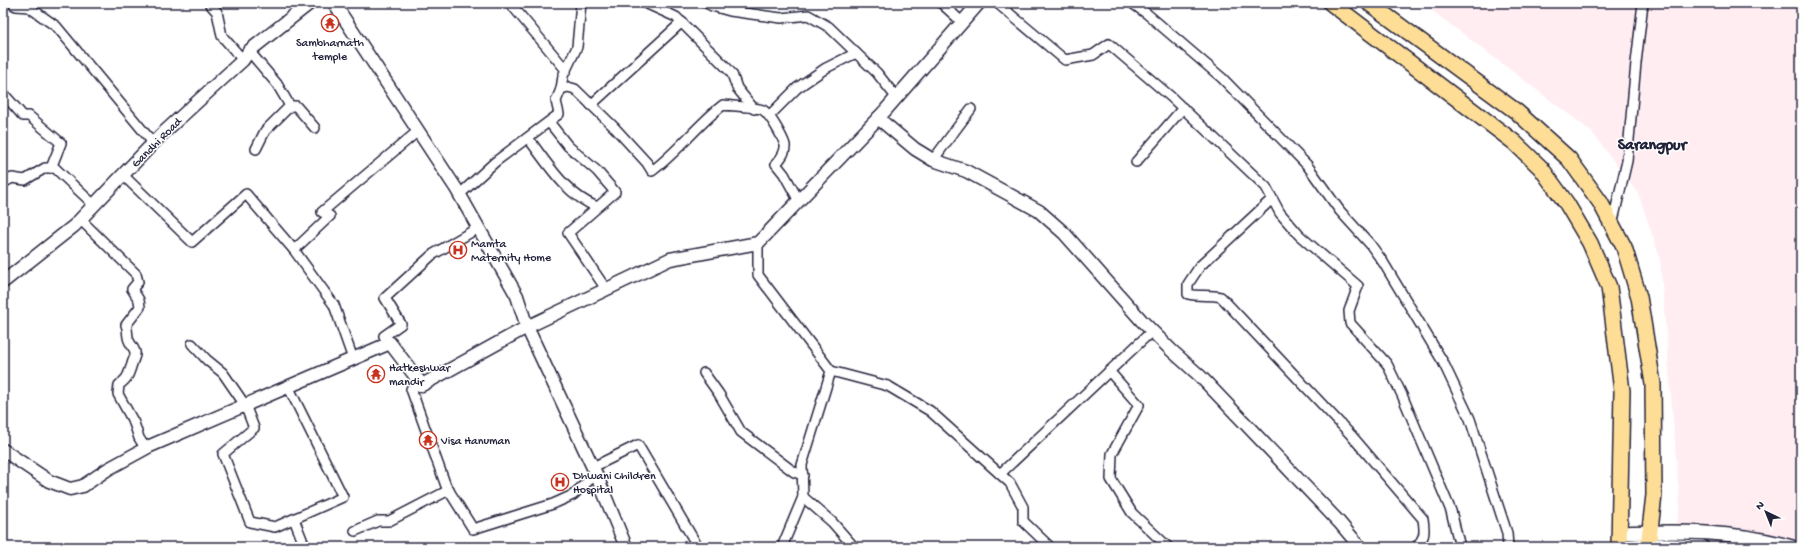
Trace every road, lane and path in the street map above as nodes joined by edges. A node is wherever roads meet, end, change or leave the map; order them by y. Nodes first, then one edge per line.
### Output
1 (11, 3) edge
2 (209, 3) edge
3 (310, 3) edge
4 (334, 3) edge
5 (510, 3) edge
6 (581, 3) edge
7 (645, 3) edge
8 (706, 3) edge
9 (941, 3) edge
10 (979, 3) edge
11 (997, 3) edge
12 (1132, 3) edge
13 (1331, 3) edge
14 (1369, 3) edge
15 (1644, 3) edge
16 (682, 22) junction
17 (962, 22) junction
18 (856, 53) junction
19 (246, 56) junction
20 (566, 70) junction
21 (561, 89) junction
22 (3, 93) edge
23 (896, 97) junction
24 (591, 105) junction
25 (290, 106) junction
26 (1183, 108) junction
27 (754, 109) junction
28 (971, 109) dead end
29 (769, 116) junction
30 (878, 118) junction
31 (549, 122) junction
32 (315, 128) dead end
33 (418, 132) junction
34 (528, 138) junction
35 (154, 144) junction
36 (256, 149) dead end
37 (933, 160) junction
38 (1136, 162) dead end
39 (51, 168) junction
40 (123, 175) junction
41 (3, 183) edge
42 (459, 195) junction
43 (1272, 199) junction
44 (799, 201) junction
45 (94, 205) junction
46 (597, 208) junction
47 (80, 219) junction
48 (1612, 225) junction
49 (478, 228) junction
50 (758, 243) junction
51 (294, 250) junction
52 (3, 282) edge
53 (606, 289) junction
54 (527, 327) junction
55 (1152, 331) junction
56 (192, 344) dead end
57 (388, 344) junction
58 (353, 359) junction
59 (832, 371) junction
60 (1109, 371) junction
61 (704, 373) dead end
62 (422, 385) junction
63 (288, 386) junction
64 (245, 405) junction
65 (146, 449) junction
66 (3, 450) edge
67 (594, 470) junction
68 (1000, 474) junction
69 (802, 475) junction
70 (449, 490) junction
71 (803, 497) junction
72 (294, 519) junction
73 (355, 531) dead end
74 (1649, 541) edge
75 (1619, 542) edge
76 (624, 546) edge
77 (305, 547) edge
78 (698, 547) edge
79 (782, 547) edge
80 (854, 547) edge
81 (1050, 547) edge
82 (1168, 547) edge
83 (1360, 547) edge
84 (1416, 547) edge
85 (1460, 547) edge
86 (1508, 547) edge
87 (1702, 547) edge
88 (1792, 547) edge

1 - 35 street
2 - 19 street
3 - 19 street, Gandhi Road
4 - 33 street
5 - 20 street
6 - 20 street
7 - 16 street
8 - 18 street
9 - 17 street
10 - 17 street
11 - 26 street
12 - 86 street
13 - 75 main road
14 - 48 main road
15 - 48 street
16 - 24 street
16 - 27 street
17 - 23 street
18 - 23 street
18 - 29 street
19 - 25 street
19 - 35 street, Gandhi Road
20 - 21 street
21 - 24 street
21 - 31 street
22 - 39 street
23 - 30 street
24 - 27 street
25 - 32 street
25 - 36 street
26 - 38 street
26 - 43 street
27 - 29 street
28 - 37 street
29 - 44 street
30 - 37 street
30 - 44 street
31 - 34 street
31 - 46 street
33 - 42 street
33 - 51 street
34 - 42 street
34 - 46 street
35 - 40 street, Gandhi Road
37 - 55 street
39 - 41 street
39 - 45 street
40 - 45 street, Gandhi Road
40 - 51 street
42 - 49 street
43 - 84 street
43 - 85 street
44 - 50 street
45 - 47 street, Gandhi Road
46 - 53 street
47 - 52 street, Gandhi Road
47 - 65 street
48 - 74 main road
49 - 54 street
49 - 57 street
50 - 53 street
50 - 59 street
51 - 58 street
53 - 54 street
54 - 62 street
54 - 67 street
55 - 60 street
55 - 83 street
56 - 64 street
57 - 58 street
57 - 62 street
58 - 63 street
59 - 68 street
59 - 69 street
60 - 68 street
60 - 82 street
61 - 69 street
62 - 70 street
63 - 64 street
63 - 72 street
64 - 65 street
64 - 72 street
65 - 66 street
67 - 70 street
67 - 76 street
67 - 78 street
68 - 81 street
69 - 71 street
70 - 73 street
71 - 79 street
71 - 80 street
72 - 77 street
74 - 75 main road
74 - 87 main road
74 - 88 main road

